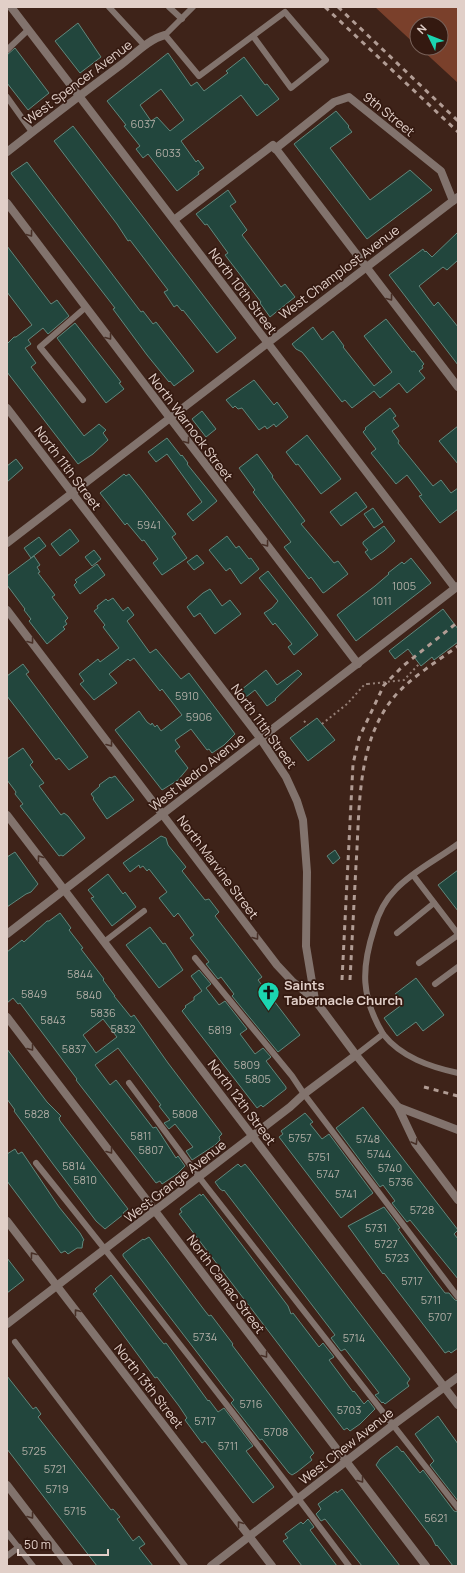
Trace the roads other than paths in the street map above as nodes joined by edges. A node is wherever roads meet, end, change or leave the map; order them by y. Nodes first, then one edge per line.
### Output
1 (11, 7) edge
2 (109, 7) edge
3 (169, 7) edge
4 (193, 7) edge
5 (182, 19) junction
6 (28, 30) junction
7 (165, 35) junction
8 (253, 36) junction
9 (145, 46) junction
10 (7, 50) edge
11 (78, 96) junction
12 (7, 97) edge
13 (32, 132) junction
14 (275, 148) junction
15 (7, 152) edge
16 (456, 199) edge
17 (7, 202) edge
18 (174, 220) junction
19 (366, 266) junction
20 (86, 308) junction
21 (267, 342) junction
22 (458, 387) edge
23 (83, 400) dead end
24 (7, 408) edge
25 (170, 418) junction
26 (72, 493) junction
27 (7, 543) edge
28 (456, 587) edge
29 (7, 610) edge
30 (358, 664) junction
31 (260, 738) junction
32 (163, 814) junction
33 (7, 815) edge
34 (458, 844) edge
35 (413, 875) junction
36 (64, 889) junction
37 (434, 903) junction
38 (144, 911) dead end
39 (397, 933) dead end
40 (7, 934) edge
41 (458, 935) edge
42 (104, 942) junction
43 (196, 958) dead end
44 (419, 964) dead end
45 (458, 967) edge
46 (435, 984) dead end
47 (315, 1000) junction
48 (7, 1017) edge
49 (383, 1034) junction
50 (356, 1055) junction
51 (458, 1073) edge
52 (129, 1083) dead end
53 (304, 1094) junction
54 (398, 1107) junction
55 (458, 1130) edge
56 (253, 1136) junction
57 (36, 1163) dead end
58 (199, 1177) junction
59 (458, 1200) edge
60 (155, 1210) junction
61 (7, 1221) edge
62 (105, 1250) junction
63 (57, 1286) junction
64 (458, 1297) edge
65 (7, 1324) edge
66 (15, 1342) dead end
67 (458, 1377) edge
68 (444, 1387) junction
69 (458, 1405) edge
70 (393, 1425) junction
71 (346, 1462) junction
72 (7, 1485) edge
73 (298, 1498) junction
74 (458, 1508) edge
75 (7, 1532) edge
76 (250, 1537) junction
77 (19, 1547) junction
78 (7, 1556) edge
79 (33, 1566) edge
80 (69, 1566) edge
81 (185, 1566) edge
82 (211, 1566) edge
83 (272, 1566) edge
84 (348, 1566) edge
85 (426, 1566) edge

1 - 6 street, North 10th Street
2 - 9 lane
3 - 5 lane
4 - 5 lane
5 - 7 lane
6 - 10 lane
6 - 11 street, North 10th Street
7 - 8 lane
7 - 9 street, West Spencer Avenue
8 - 8 lane
9 - 11 street, West Spencer Avenue
11 - 13 street, West Spencer Avenue
11 - 18 street, North 10th Street
12 - 13 lane
13 - 15 street, West Spencer Avenue
14 - 16 street, 9th Street
14 - 18 street
14 - 19 street
16 - 19 street, West Champlost Avenue
17 -> 20 street, North Warnock Street
18 - 21 street, North 10th Street
19 - 21 street, West Champlost Avenue
19 -> 22 street
20 - 23 lane
20 -> 25 street, North Warnock Street
21 - 25 street, West Champlost Avenue
21 - 28 street, North 10th Street
24 - 26 street, North 11th Street
25 - 26 street, West Champlost Avenue
25 -> 30 street, North Warnock Street
26 - 27 street, West Champlost Avenue
26 - 31 street, North 11th Street
28 - 30 street, West Nedro Avenue
29 -> 32 street, North Marvine Street
30 - 31 street, West Nedro Avenue
31 - 32 street, West Nedro Avenue
31 - 47 street, North 11th Street
32 - 36 street, West Nedro Avenue
32 -> 47 street, North Marvine Street
36 -> 33 street, North 12th Street
34 - 35 lane
35 - 37 lane
35 - 49 lane
36 - 40 street, West Nedro Avenue
36 - 42 street, North 12th Street
37 - 39 lane
37 - 41 lane
38 - 42 lane
41 - 44 lane
42 - 56 street, North 12th Street
43 - 53 lane
45 - 46 lane
47 - 50 street, North 11th Street
48 -> 60 street, North Camac Street
49 - 50 lane
49 - 51 lane
50 - 53 street, West Grange Avenue
50 - 54 street, North 11th Street
52 - 58 lane
53 - 56 street, West Grange Avenue
53 - 64 lane
54 - 55 street
54 -> 59 street
56 - 58 street, West Grange Avenue
56 - 68 street, North 12th Street
57 - 62 lane
58 - 60 street, West Grange Avenue
58 - 70 lane
60 - 62 street, West Grange Avenue
60 -> 71 street, North Camac Street
63 -> 61 street, North 13th Street
62 - 63 street, West Grange Avenue
62 - 73 lane
63 - 65 street, West Grange Avenue
76 -> 63 street, North 13th Street
66 - 81 lane
67 - 68 street, West Chew Avenue
68 - 69 street, North 12th Street
68 - 70 street, West Chew Avenue
70 - 71 street, West Chew Avenue
70 - 74 lane
71 - 73 street, West Chew Avenue
71 -> 85 street, North Camac Street
72 -> 80 street
73 - 76 street, West Chew Avenue
73 - 84 lane
75 - 77 lane
76 - 82 street, West Chew Avenue
76 - 83 street, North 13th Street
77 - 78 lane
77 - 79 lane

